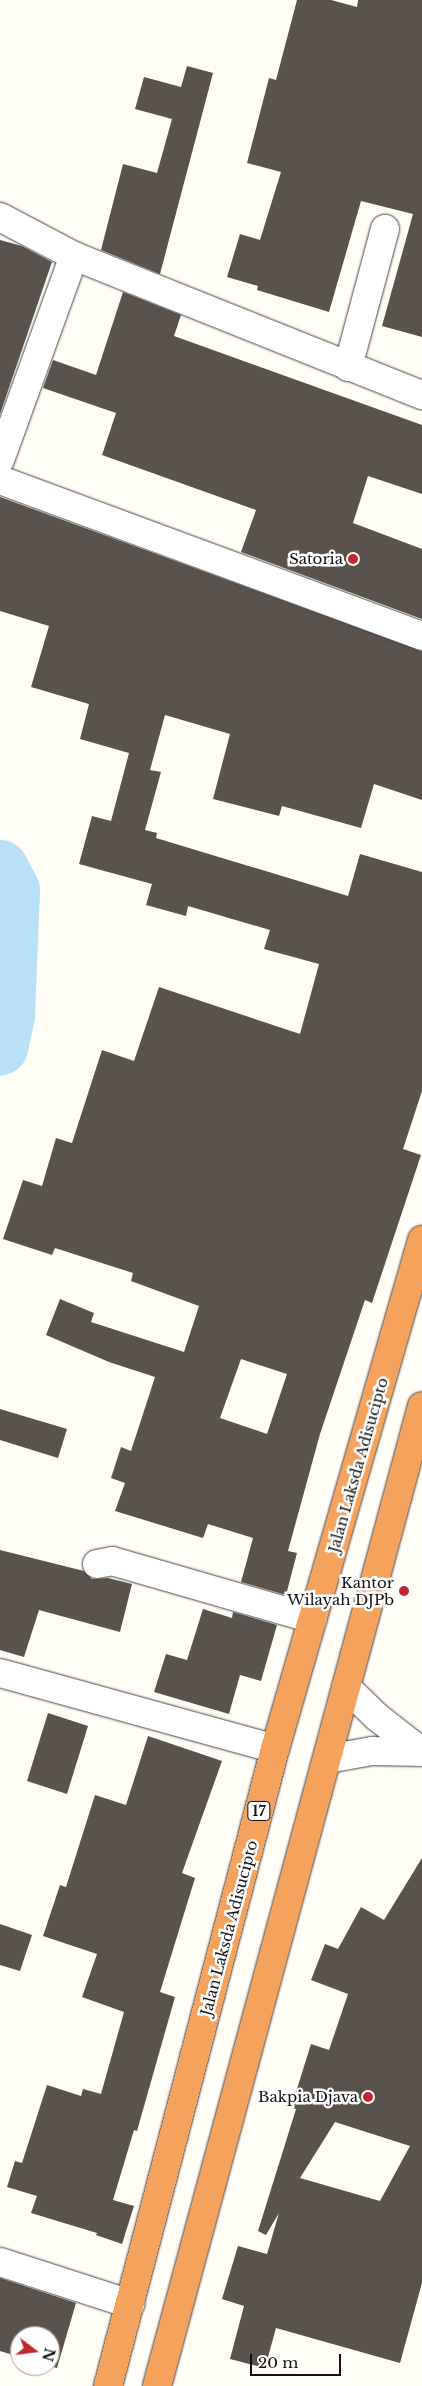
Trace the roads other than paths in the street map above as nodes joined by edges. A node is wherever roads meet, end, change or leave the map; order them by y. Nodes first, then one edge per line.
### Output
1 (0, 217) edge
2 (385, 229) dead end
3 (74, 256) junction
4 (348, 367) junction
5 (422, 395) edge
6 (0, 460) edge
7 (0, 480) edge
8 (422, 636) edge
9 (422, 1240) edge
10 (422, 1406) edge
11 (414, 1465) edge
12 (97, 1564) dead end
13 (313, 1620) junction
14 (0, 1673) edge
15 (346, 1687) junction
16 (276, 1749) junction
17 (422, 1752) edge
18 (327, 1759) junction
19 (0, 2262) edge
20 (130, 2304) junction
21 (108, 2386) edge
22 (157, 2386) edge

1 - 3 street
2 - 4 street
3 - 4 street
3 - 6 street
4 - 5 street
7 - 8 street
9 - 13 highway, Jalan Laksda Adisucipto / 17
10 - 11 highway
11 - 15 highway
12 - 13 street
13 - 16 highway, Jalan Laksda Adisucipto / 17
14 - 16 street
15 - 17 street
15 - 18 highway
16 - 20 highway, Jalan Laksda Adisucipto / 17
17 - 18 street
18 - 22 highway
19 - 20 street
20 - 21 highway, Jalan Laksda Adisucipto / 17

